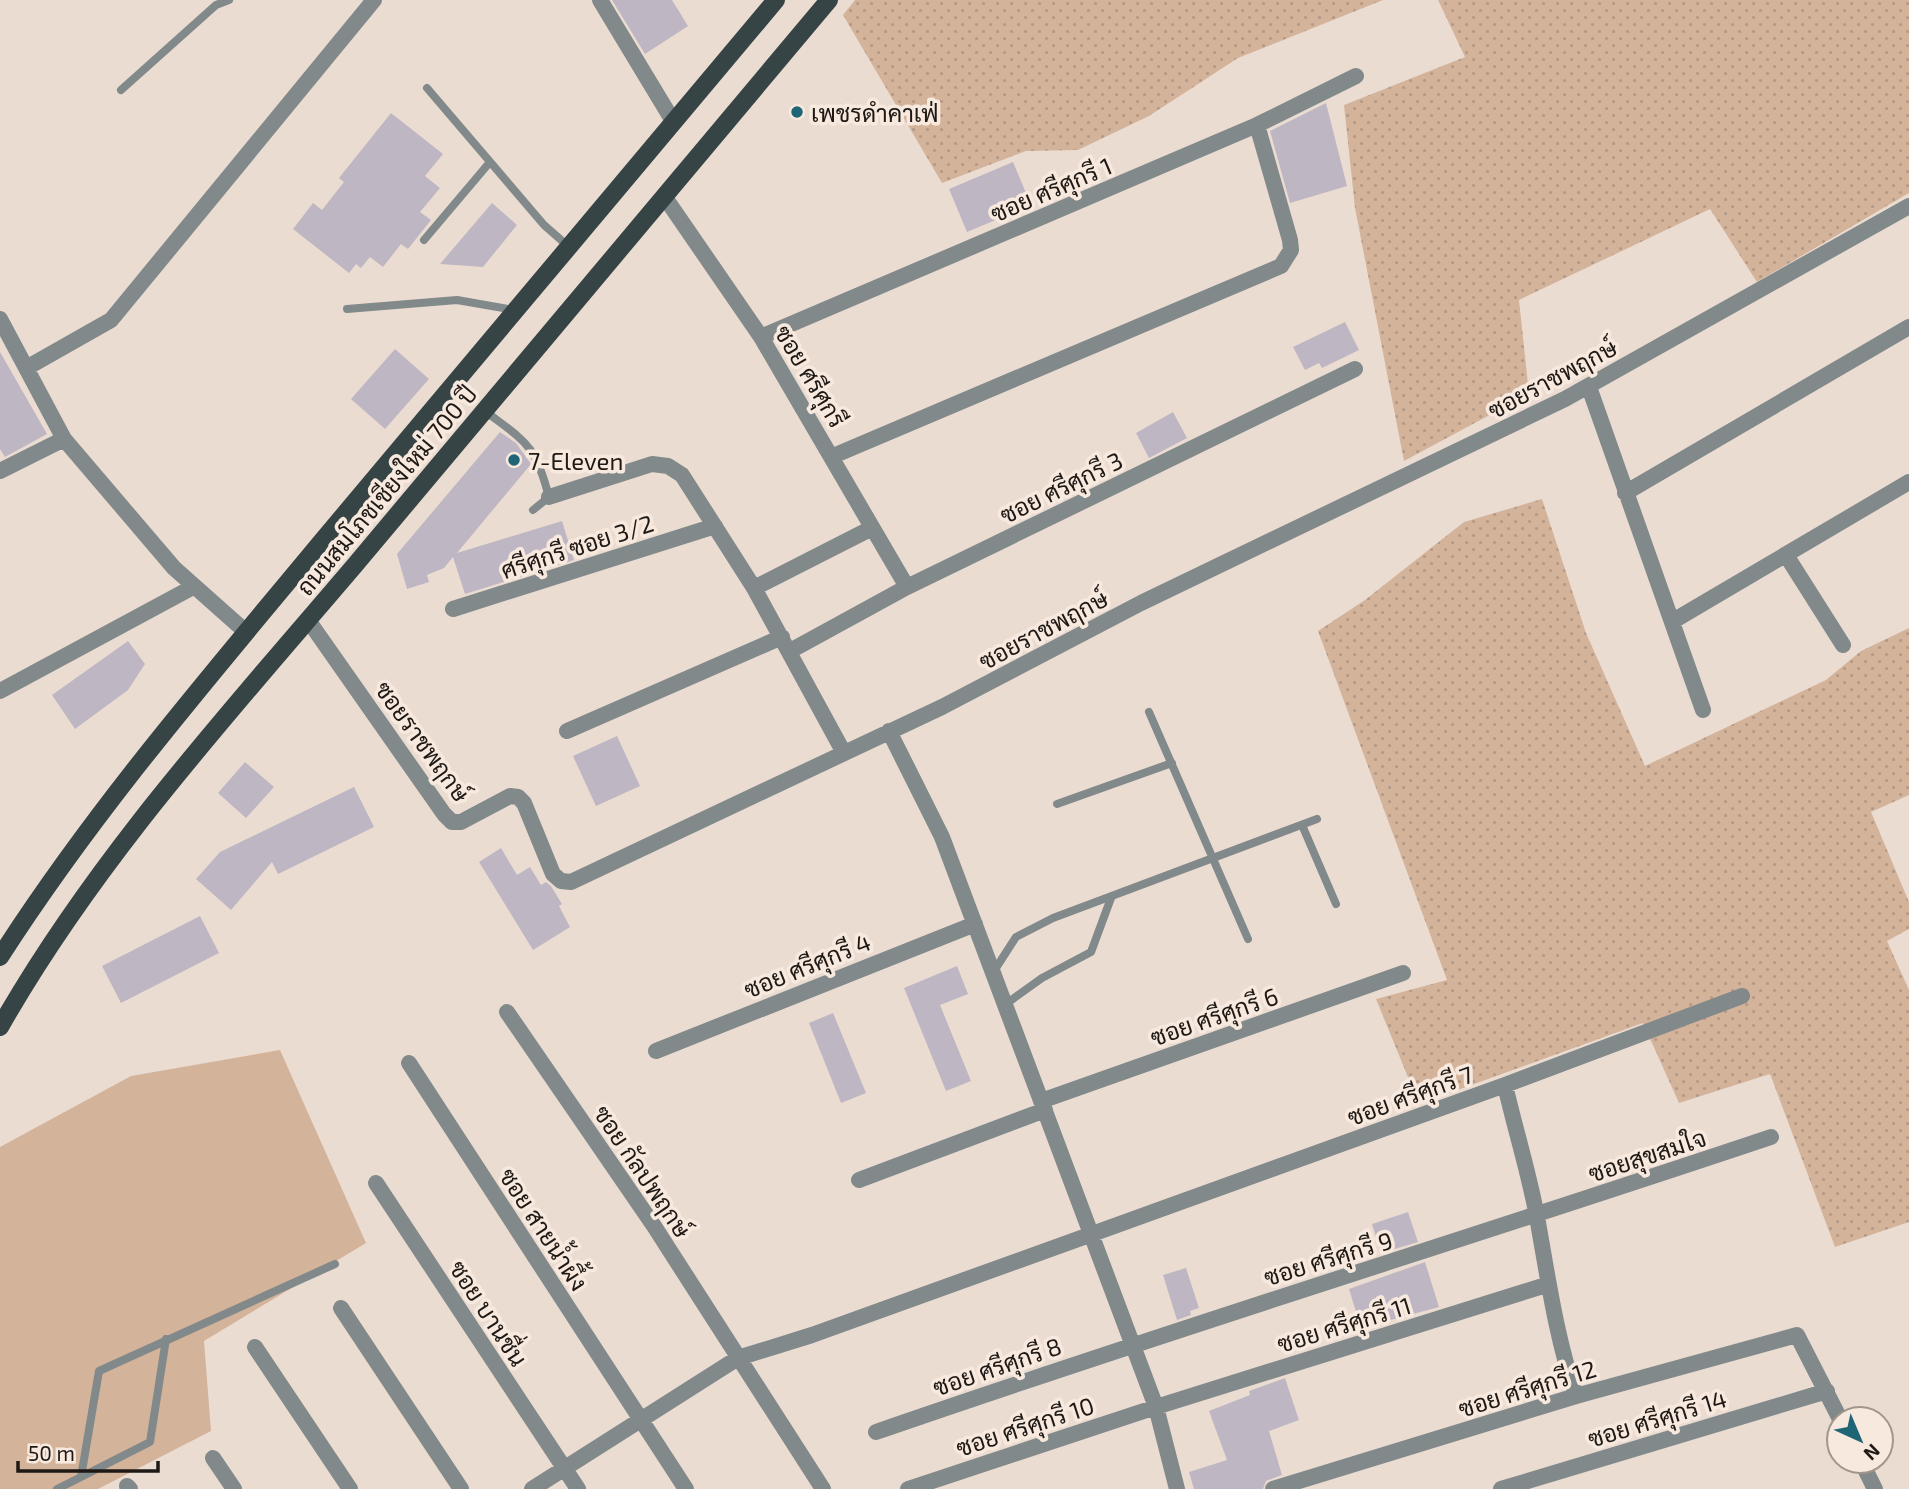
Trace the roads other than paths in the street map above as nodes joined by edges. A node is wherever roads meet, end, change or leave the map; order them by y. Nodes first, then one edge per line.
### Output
1 (229, 0) edge
2 (374, 0) edge
3 (600, 0) edge
4 (775, 0) edge
5 (829, 0) edge
6 (1356, 76) dead end
7 (427, 88) dead end
8 (121, 90) dead end
9 (673, 121) junction
10 (1257, 125) junction
11 (490, 162) junction
12 (664, 197) junction
13 (1909, 206) edge
14 (424, 240) dead end
15 (568, 246) junction
16 (347, 309) dead end
17 (514, 310) junction
18 (0, 319) edge
19 (1909, 327) edge
20 (761, 337) junction
21 (28, 368) junction
22 (1354, 369) dead end
23 (1589, 387) junction
24 (485, 411) junction
25 (64, 439) junction
26 (833, 456) junction
27 (0, 471) edge
28 (1907, 488) edge
29 (1625, 493) junction
30 (549, 497) junction
31 (533, 510) dead end
32 (715, 526) junction
33 (872, 528) junction
34 (1786, 555) junction
35 (193, 587) junction
36 (907, 587) junction
37 (754, 588) junction
38 (453, 610) dead end
39 (308, 620) junction
40 (1673, 621) junction
41 (246, 632) junction
42 (786, 644) junction
43 (1843, 645) dead end
44 (0, 691) edge
45 (1703, 710) dead end
46 (1149, 712) dead end
47 (567, 731) dead end
48 (890, 731) junction
49 (844, 753) junction
50 (1172, 764) junction
51 (1058, 804) dead end
52 (1317, 819) dead end
53 (1302, 825) junction
54 (1213, 859) junction
55 (1111, 898) junction
56 (1336, 904) dead end
57 (975, 924) junction
58 (1248, 939) dead end
59 (0, 957) edge
60 (1403, 973) dead end
61 (993, 974) junction
62 (1742, 996) dead end
63 (1003, 1006) junction
64 (507, 1012) dead end
65 (0, 1027) edge
66 (656, 1051) dead end
67 (409, 1063) dead end
68 (1505, 1085) junction
69 (1043, 1105) junction
70 (1771, 1137) dead end
71 (859, 1180) dead end
72 (376, 1183) dead end
73 (1536, 1216) junction
74 (1091, 1232) junction
75 (335, 1264) dead end
76 (1546, 1285) junction
77 (341, 1308) dead end
78 (166, 1339) junction
79 (1133, 1343) junction
80 (255, 1348) dead end
81 (738, 1358) junction
82 (1827, 1391) junction
83 (1576, 1396) junction
84 (1834, 1405) edge
85 (1156, 1407) junction
86 (641, 1419) junction
87 (876, 1432) dead end
88 (213, 1458) dead end
89 (565, 1468) junction
90 (81, 1477) junction
91 (57, 1489) edge
92 (234, 1489) edge
93 (350, 1489) edge
94 (461, 1489) edge
95 (532, 1489) edge
96 (578, 1489) edge
97 (686, 1489) edge
98 (823, 1489) edge
99 (908, 1489) edge
100 (1177, 1489) edge
101 (1273, 1489) edge
102 (1501, 1489) edge

1 - 8 lane
2 - 21 street
3 - 9 street
4 - 9 main road, ถนนสมโภชเชียงใหม่ 700 ปี
5 - 12 main road, ถนนสมโภชเชียงใหม่ 700 ปี
6 - 10 street, ซอย ศรีศุกรี 1
7 - 11 lane
9 - 15 main road, ถนนสมโภชเชียงใหม่ 700 ปี
10 - 20 street, ซอย ศรีศุกรี 1
10 - 26 street
11 - 14 lane
11 - 15 lane
12 - 20 street, ซอย ศรีศุกรี
12 - 24 main road, ถนนสมโภชเชียงใหม่ 700 ปี
13 - 23 street, ซอยราชพฤกษ์
15 - 17 main road, ถนนสมโภชเชียงใหม่ 700 ปี
16 - 17 lane
17 - 41 main road, ถนนสมโภชเชียงใหม่ 700 ปี
18 - 21 street
19 - 29 street
20 - 26 street, ซอย ศรีศุกรี
21 - 25 street
22 - 36 street, ซอย ศรีศุกรี 3
23 - 29 street
23 - 48 street, ซอยราชพฤกษ์
24 - 30 lane
24 - 39 main road, ถนนสมโภชเชียงใหม่ 700 ปี
25 - 27 street
25 - 35 street
26 - 33 street, ซอย ศรีศุกรี
28 - 34 street
29 - 40 street
30 - 31 lane
30 - 32 street
32 - 37 street
32 - 38 street, ศรีศุกรี ซอย 3/2
33 - 36 street, ซอย ศรีศุกรี
33 - 37 street
34 - 40 street
34 - 43 street
35 - 41 street
35 - 44 street
36 - 42 street, ซอย ศรีศุกรี 3
37 - 42 street
39 - 49 street, ซอยราชพฤกษ์
39 - 65 main road, ถนนสมโภชเชียงใหม่ 700 ปี
40 - 45 street
41 - 59 main road, ถนนสมโภชเชียงใหม่ 700 ปี
42 - 47 street, ซอย ศรีศุกรี 3
42 - 49 street
46 - 50 lane
48 - 49 street, ซอยราชพฤกษ์
48 - 57 street
50 - 51 lane
50 - 54 lane
52 - 53 lane
53 - 54 lane
53 - 56 lane
54 - 55 lane
54 - 58 lane
55 - 61 lane
55 - 63 lane
57 - 61 street
57 - 66 street, ซอย ศรีศุกรี 4
60 - 69 street, ซอย ศรีศุกรี 6
61 - 63 street
62 - 68 street, ซอย ศรีศุกรี 7
63 - 69 street
64 - 81 street, ซอย กัลปพฤกษ์
67 - 86 street, ซอย สายน้ำผึ้ง
68 - 73 street
68 - 74 street, ซอย ศรีศุกรี 7
69 - 71 street, ซอย ศรีศุกรี 6
69 - 74 street
70 - 73 street, ซอยสุขสมใจ
72 - 89 street, ซอย บานชื่น
73 - 76 street
73 - 79 street, ซอย ศรีศุกรี 9
74 - 79 street
74 - 81 street, ซอย ศรีศุกรี 7
75 - 78 lane
76 - 83 street
76 - 85 street, ซอย ศรีศุกรี 11
77 - 94 street
78 - 90 lane
78 - 90 lane
79 - 85 street
79 - 87 street, ซอย ศรีศุกรี 8
80 - 93 street
81 - 86 street, ซอย ศรีศุกรี 7
81 - 98 street, ซอย กัลปพฤกษ์
82 - 83 street, ซอย ศรีศุกรี 12
82 - 84 street
82 - 102 street, ซอย ศรีศุกรี 14
83 - 101 street, ซอย ศรีศุกรี 12
85 - 99 street, ซอย ศรีศุกรี 10
85 - 100 street
86 - 89 street, ซอย ศรีศุกรี 7
86 - 97 street, ซอย สายน้ำผึ้ง
88 - 92 street
89 - 95 street, ซอย ศรีศุกรี 7
89 - 96 street, ซอย บานชื่น
90 - 91 lane

